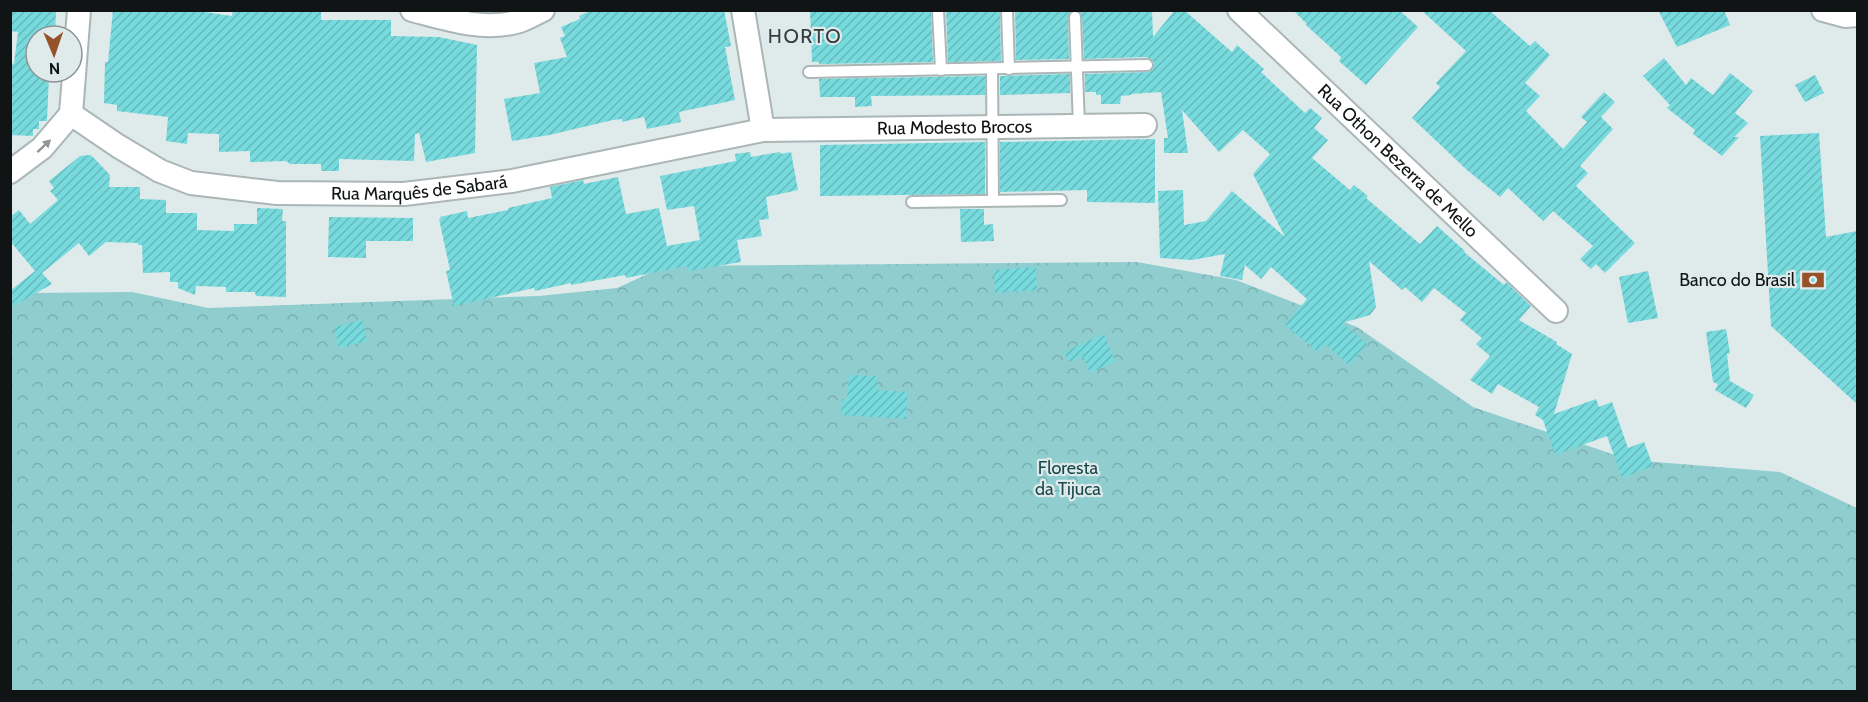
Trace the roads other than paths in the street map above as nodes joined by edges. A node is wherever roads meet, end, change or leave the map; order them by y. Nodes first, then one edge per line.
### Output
1 (79, 10) edge
2 (412, 10) edge
3 (543, 10) edge
4 (742, 10) edge
5 (939, 10) edge
6 (1007, 10) edge
7 (1239, 10) edge
8 (1823, 10) edge
9 (1857, 15) edge
10 (1075, 17) dead end
11 (1147, 65) dead end
12 (1077, 68) junction
13 (992, 69) junction
14 (1009, 69) junction
15 (941, 70) junction
16 (808, 72) dead end
17 (71, 114) junction
18 (1145, 125) dead end
19 (1079, 126) junction
20 (993, 127) junction
21 (763, 130) junction
22 (10, 172) edge
23 (993, 200) junction
24 (1060, 200) dead end
25 (912, 202) dead end
26 (1557, 311) dead end

1 - 17 street
2 - 3 street
4 - 21 street
5 - 15 lane
6 - 14 lane
7 - 26 street, Rua Othon Bezerra de Mello
8 - 9 street
10 - 12 lane
11 - 12 lane
12 - 14 lane
12 - 19 lane
13 - 14 lane
13 - 15 lane
13 - 20 lane
15 - 16 lane
17 - 21 street, Rua Marquês de Sabará
22 -> 17 street
18 - 19 street, Rua Modesto Brocos
19 - 20 street, Rua Modesto Brocos
20 - 21 street, Rua Modesto Brocos
20 - 23 lane
23 - 24 lane
23 - 25 lane

